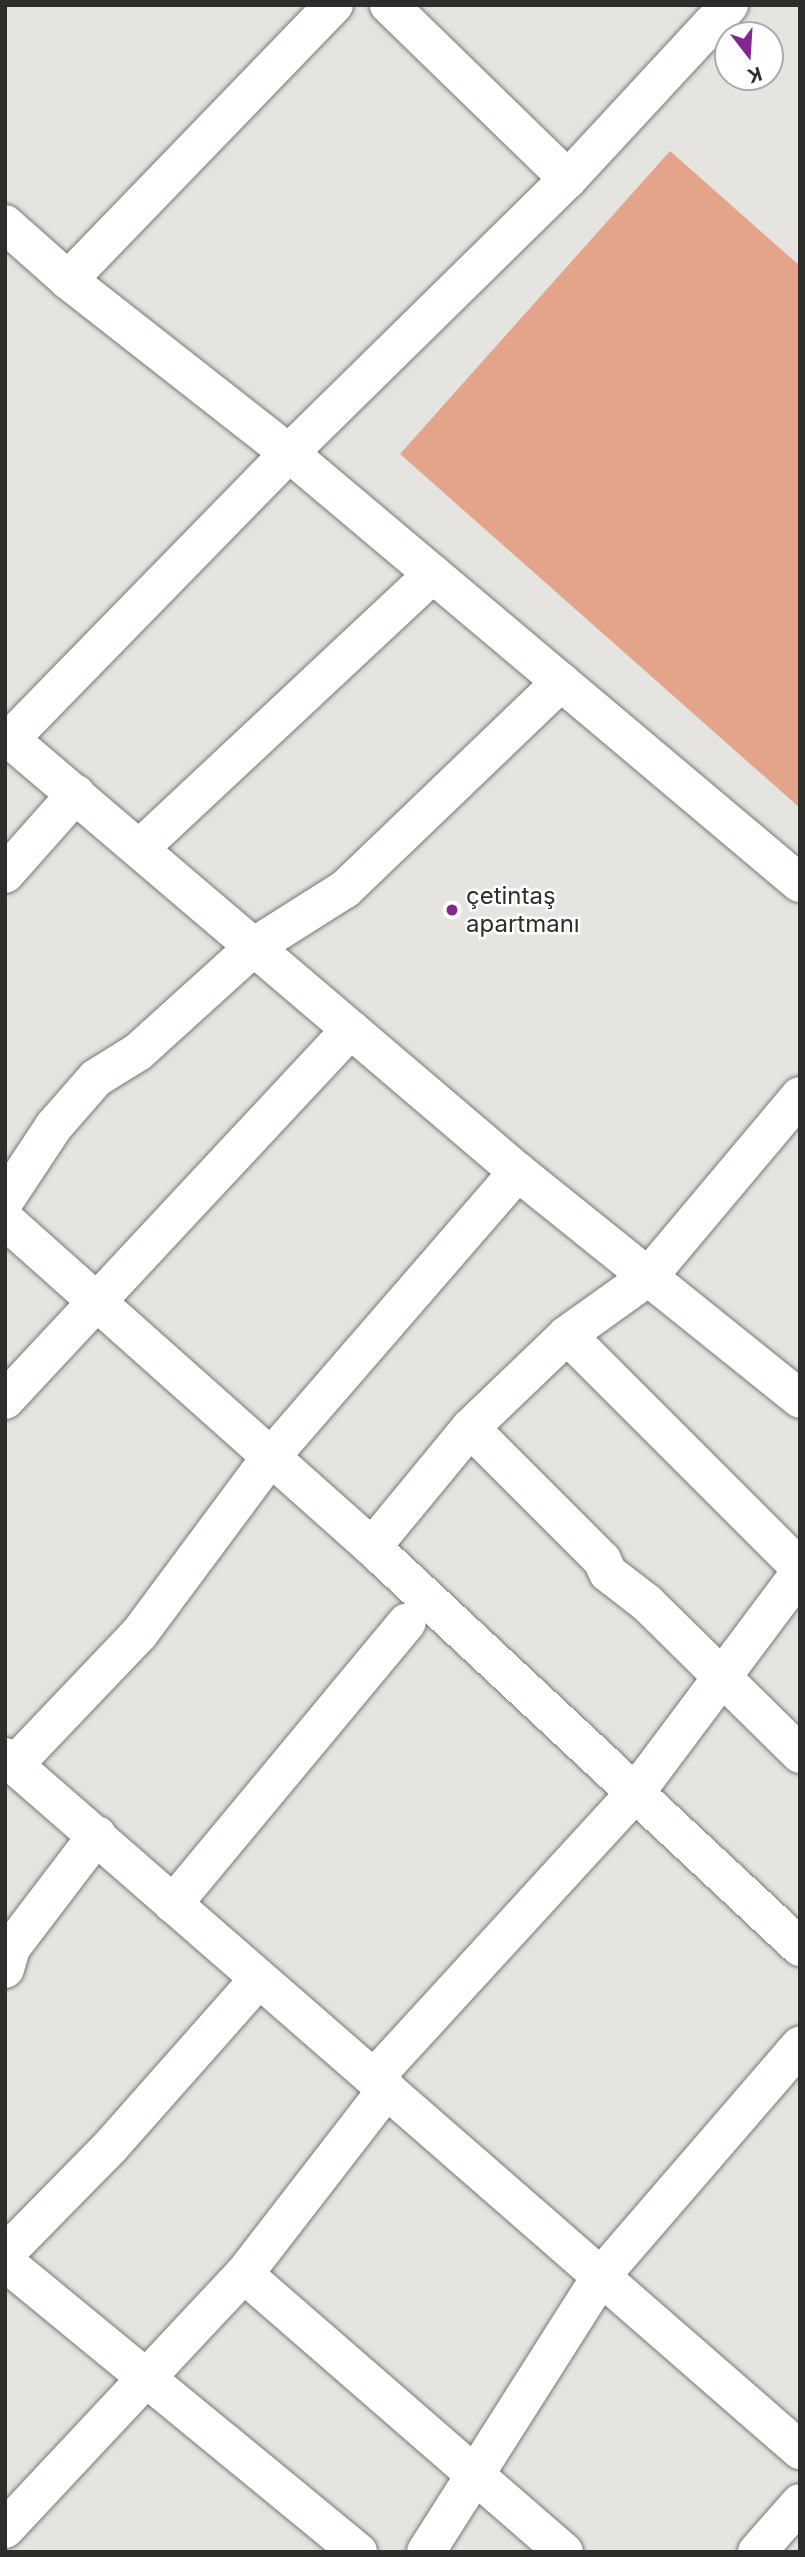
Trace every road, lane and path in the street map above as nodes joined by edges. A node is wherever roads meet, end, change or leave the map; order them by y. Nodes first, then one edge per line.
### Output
1 (334, 5) edge
2 (389, 5) edge
3 (729, 5) edge
4 (568, 179) junction
5 (5, 224) edge
6 (68, 280) junction
7 (289, 453) junction
8 (433, 574) junction
9 (561, 682) junction
10 (8, 737) edge
11 (76, 794) junction
12 (141, 848) junction
13 (5, 874) edge
14 (800, 883) edge
15 (255, 946) junction
16 (351, 1028) junction
17 (800, 1096) edge
18 (518, 1172) junction
19 (5, 1200) edge
20 (5, 1220) edge
21 (648, 1277) junction
22 (101, 1301) junction
23 (568, 1335) junction
24 (800, 1399) edge
25 (5, 1400) edge
26 (470, 1428) junction
27 (269, 1459) junction
28 (372, 1547) junction
29 (800, 1568) edge
30 (800, 1573) edge
31 (407, 1622) dead end
32 (720, 1677) junction
33 (800, 1754) edge
34 (10, 1760) edge
35 (636, 1792) junction
36 (97, 1835) junction
37 (173, 1904) junction
38 (800, 1947) edge
39 (5, 1969) edge
40 (258, 1980) junction
41 (800, 2046) edge
42 (381, 2083) junction
43 (5, 2254) edge
44 (5, 2262) edge
45 (244, 2274) junction
46 (602, 2275) junction
47 (144, 2377) junction
48 (800, 2450) edge
49 (476, 2471) junction
50 (800, 2503) edge
51 (5, 2529) edge
52 (5, 2535) edge
53 (25, 2552) edge
54 (358, 2552) edge
55 (426, 2552) edge
56 (564, 2552) edge
57 (757, 2552) edge

1 - 6 street
2 - 4 street
3 - 4 street
4 - 7 street
5 - 6 street
6 - 7 street
7 - 8 street
7 - 10 street
8 - 9 street
8 - 12 street
9 - 14 street
9 - 15 street
10 - 11 street
11 - 12 street
11 - 13 street
12 - 15 street
15 - 16 street
15 - 19 street
16 - 18 street
16 - 22 street
17 - 21 street
18 - 21 street
18 - 27 street
20 - 22 street
21 - 23 street
21 - 24 street
22 - 25 street
22 - 27 street
23 - 26 street
23 - 29 street
26 - 28 street
26 - 32 street
27 - 28 street
27 - 34 street
28 - 35 street
30 - 32 street
31 - 37 street
32 - 33 street
32 - 35 street
34 - 36 street
35 - 38 street
35 - 42 street
36 - 37 street
36 - 39 street
37 - 40 street
40 - 42 street
40 - 43 street
41 - 46 street
42 - 45 street
42 - 46 street
44 - 47 street
45 - 47 street
45 - 49 street
46 - 48 street
46 - 49 street
47 - 51 street
47 - 54 street
49 - 55 street
49 - 56 street
50 - 57 street
52 - 53 street

